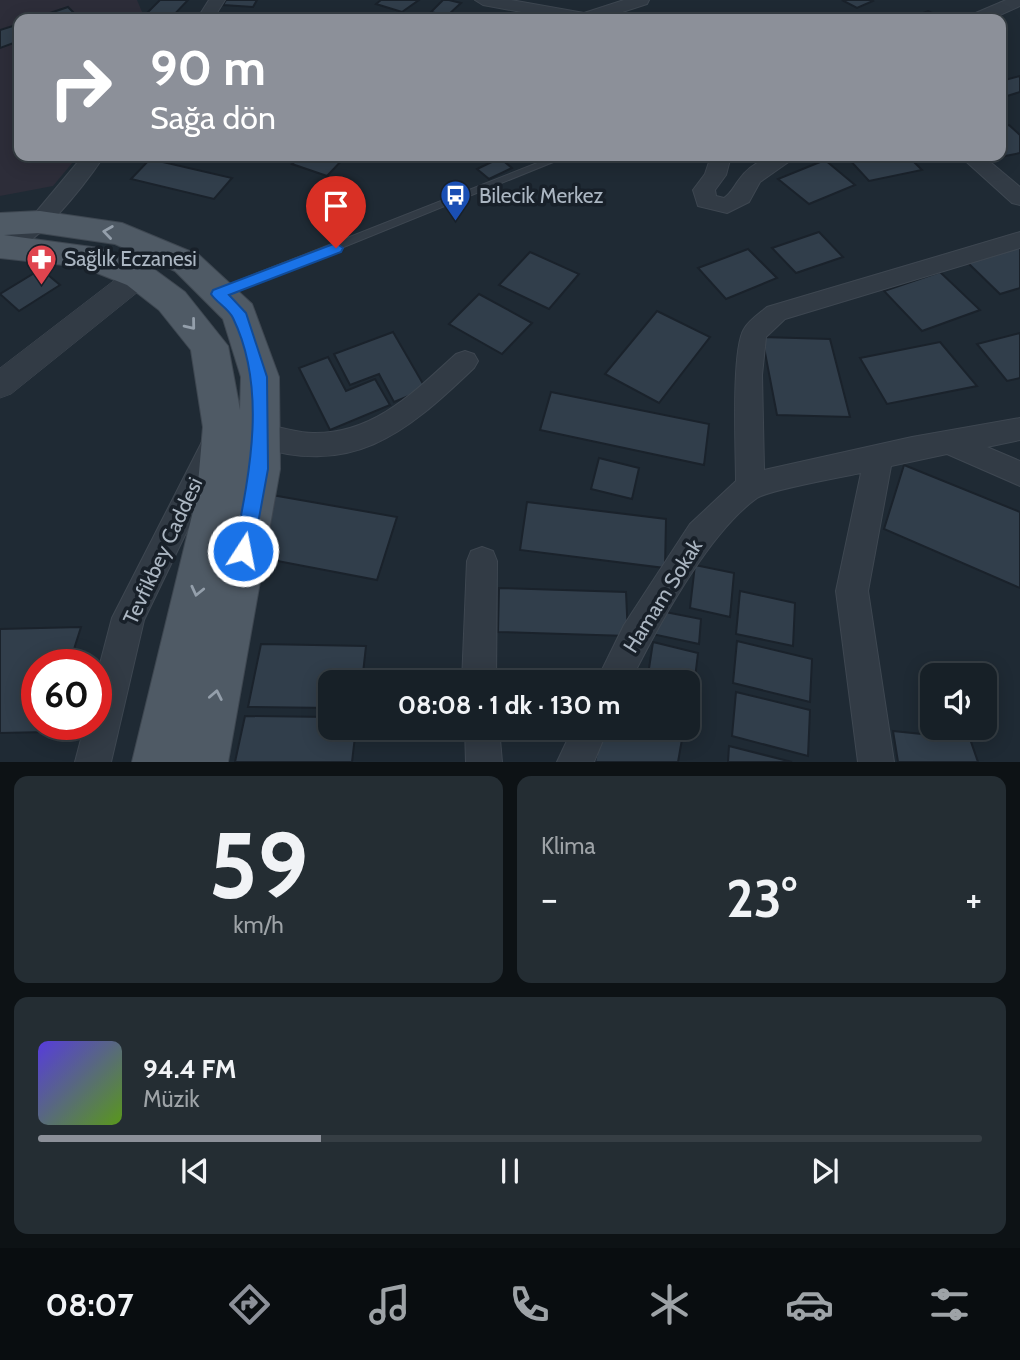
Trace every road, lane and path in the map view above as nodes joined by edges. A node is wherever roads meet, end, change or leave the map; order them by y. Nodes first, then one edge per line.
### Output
1 (482, 0) edge
2 (641, 0) edge
3 (1020, 0) edge
4 (558, 14) edge
5 (600, 14) edge
6 (988, 14) edge
7 (90, 161) edge
8 (551, 161) edge
9 (720, 161) edge
10 (776, 161) edge
11 (976, 161) edge
12 (1020, 198) edge
13 (40, 222) junction
14 (1, 238) edge
15 (1020, 240) edge
16 (138, 276) junction
17 (219, 294) junction
18 (465, 361) dead end
19 (0, 385) edge
20 (1020, 429) edge
21 (241, 431) junction
22 (952, 444) junction
23 (878, 459) junction
24 (1020, 474) edge
25 (750, 486) junction
26 (482, 561) dead end
27 (479, 670) edge
28 (619, 670) edge
29 (483, 740) edge
30 (586, 740) edge
31 (93, 761) edge
32 (158, 761) edge
33 (202, 761) edge
34 (484, 761) edge
35 (575, 761) edge
36 (876, 761) edge

1 - 4 street
2 - 5 street
3 - 6 street
7 - 13 street
8 - 17 lane
9 - 10 street
11 - 12 street
13 - 14 main road
17 -> 13 main road
14 - 16 main road
15 - 25 street
16 - 17 main road
16 - 19 street
16 -> 21 main road
17 - 21 main road
18 - 21 street
20 - 22 street
21 - 31 street, Tevfikbey Caddesi
21 -> 32 main road
33 -> 21 main road
22 - 23 street
22 - 24 street
23 - 25 street
23 - 36 street
25 - 28 street, Hamam Sokak
26 - 27 street
29 - 34 street
30 - 35 street

